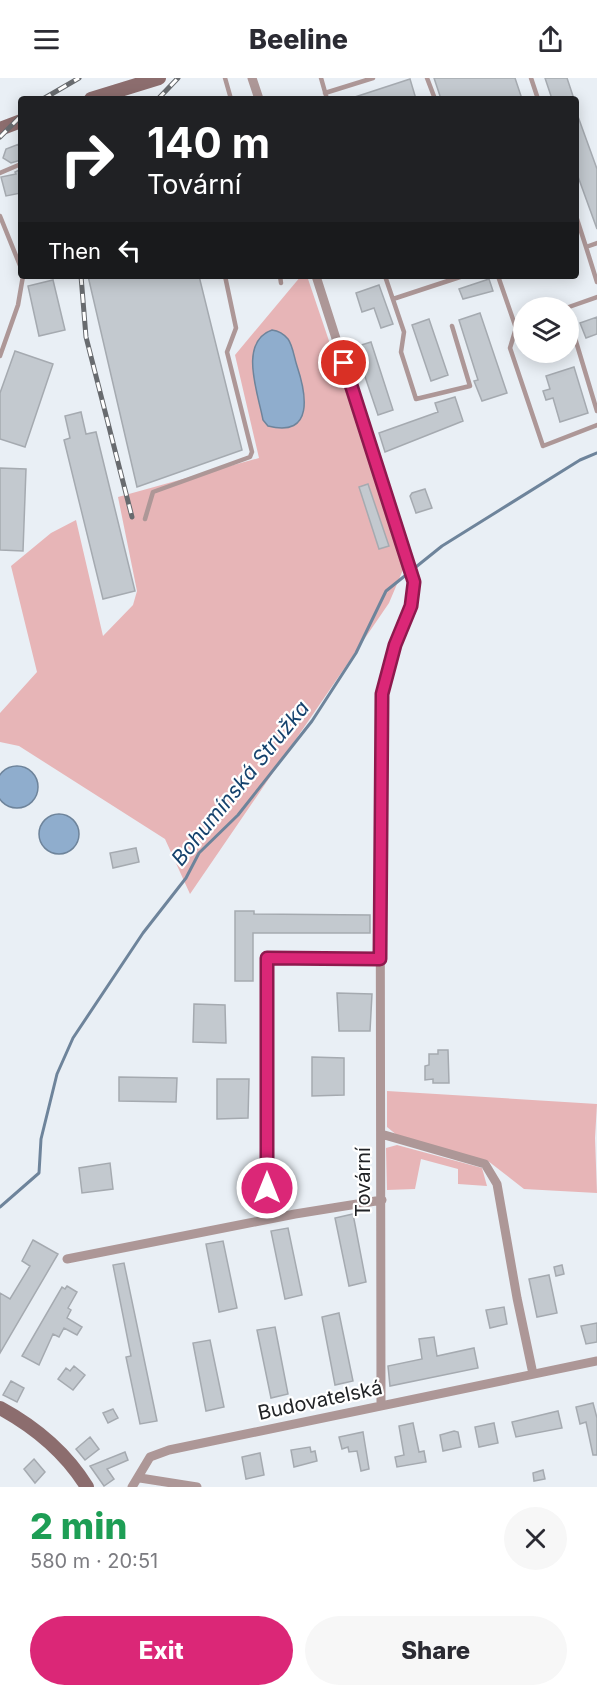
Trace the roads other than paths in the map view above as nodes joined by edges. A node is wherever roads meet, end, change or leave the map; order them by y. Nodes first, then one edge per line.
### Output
1 (159, 78) edge
2 (225, 78) edge
3 (252, 78) edge
4 (321, 78) edge
5 (373, 78) edge
6 (427, 78) edge
7 (531, 78) edge
8 (131, 93) edge
9 (111, 96) edge
10 (230, 96) edge
11 (258, 96) edge
12 (326, 96) edge
13 (434, 96) edge
14 (537, 96) edge
15 (18, 122) edge
16 (0, 129) edge
17 (18, 165) edge
18 (0, 173) edge
19 (0, 216) edge
20 (579, 225) edge
21 (583, 236) junction
22 (579, 237) edge
23 (597, 243) edge
24 (586, 247) junction
25 (18, 261) edge
26 (22, 279) edge
27 (226, 279) edge
28 (281, 279) edge
29 (317, 279) edge
30 (386, 279) edge
31 (454, 279) edge
32 (499, 279) edge
33 (597, 282) edge
34 (282, 283) dead end
35 (597, 297) edge
36 (393, 299) junction
37 (579, 303) edge
38 (513, 319) edge
39 (452, 326) dead end
40 (513, 338) edge
41 (579, 351) edge
42 (0, 356) edge
43 (513, 357) edge
44 (515, 363) edge
45 (597, 411) edge
46 (597, 425) edge
47 (145, 519) dead end
48 (380, 959) junction
49 (381, 1134) junction
50 (382, 1200) junction
51 (266, 1219) junction
52 (67, 1259) dead end
53 (597, 1361) edge
54 (533, 1374) junction
55 (381, 1405) junction
56 (0, 1408) edge
57 (140, 1478) junction
58 (87, 1487) edge
59 (132, 1487) edge
60 (197, 1487) edge

1 - 8 main road
2 - 10 lane
3 - 11 street
4 - 12 lane
5 - 12 lane
6 - 13 lane
7 - 14 lane
8 - 9 main road
15 - 16 main road
17 - 18 lane
19 - 25 lane
20 - 21 lane
21 - 22 lane
21 - 24 lane
23 - 24 lane
24 - 33 lane
26 - 42 lane
27 - 47 lane
28 - 34 lane
29 - 48 street, Tovární
30 - 36 lane
31 - 36 lane
32 - 38 lane
35 - 37 lane
36 - 39 lane
40 - 43 lane
41 - 45 lane
44 - 46 lane
48 - 49 street, Tovární
48 - 51 street
49 - 50 street, Tovární
49 - 54 street
50 - 51 street
50 - 55 street, Tovární
51 - 52 street
53 - 54 street, Budovatelská
54 - 55 street, Budovatelská
55 - 57 street, Budovatelská
56 - 58 main road
57 - 59 street, Budovatelská
57 - 60 street

